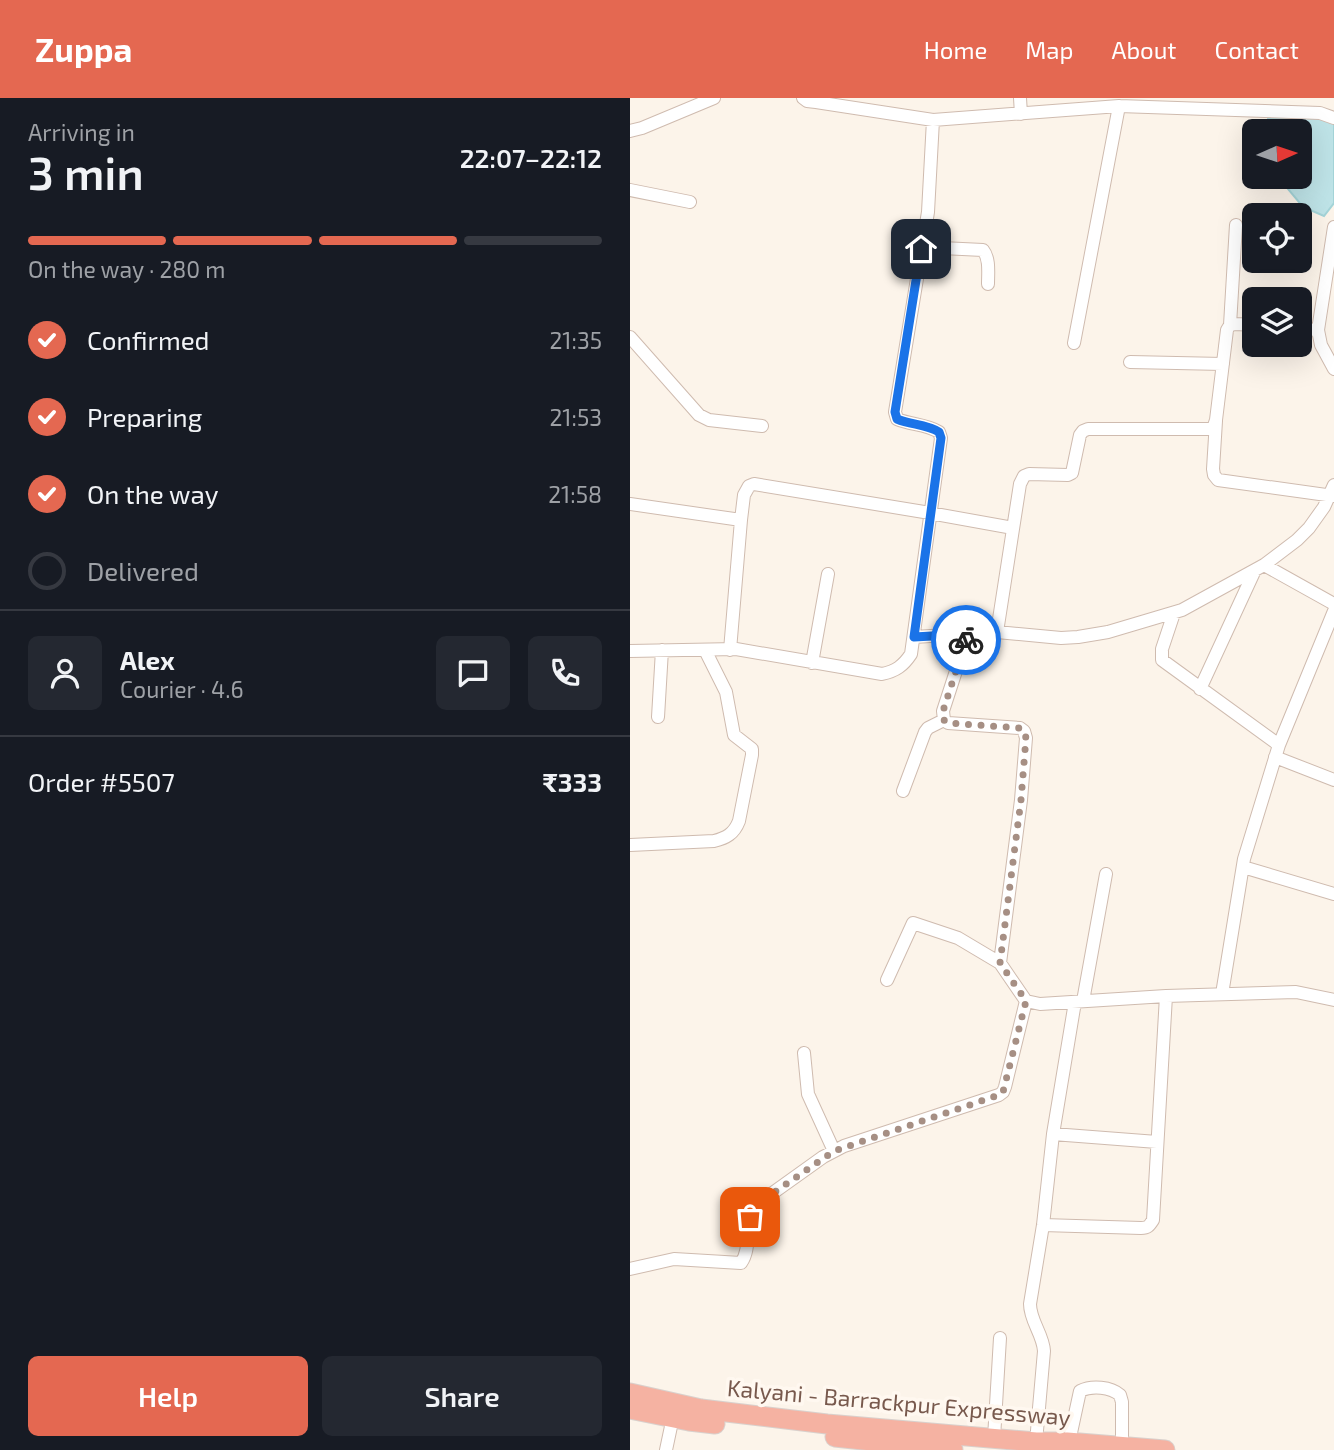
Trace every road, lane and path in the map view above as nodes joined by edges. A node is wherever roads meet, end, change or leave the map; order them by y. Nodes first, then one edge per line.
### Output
1 (714, 98) edge
2 (803, 98) edge
3 (1020, 98) edge
4 (1095, 103) edge
5 (1119, 106) junction
6 (1021, 114) junction
7 (1334, 115) edge
8 (933, 120) junction
9 (631, 133) edge
10 (630, 190) edge
11 (690, 202) dead end
12 (1236, 225) dead end
13 (1334, 227) edge
14 (921, 247) junction
15 (988, 284) dead end
16 (1242, 324) edge
17 (1230, 325) junction
18 (1312, 330) edge
19 (1318, 330) junction
20 (630, 337) edge
21 (1074, 343) dead end
22 (1130, 362) dead end
23 (1223, 364) junction
24 (1334, 369) edge
25 (1216, 420) junction
26 (762, 426) dead end
27 (1333, 492) edge
28 (630, 504) edge
29 (930, 513) junction
30 (741, 520) junction
31 (1013, 528) junction
32 (1259, 567) junction
33 (828, 574) dead end
34 (1334, 604) edge
35 (1334, 611) edge
36 (1174, 613) junction
37 (997, 632) junction
38 (968, 634) junction
39 (914, 637) junction
40 (662, 650) junction
41 (705, 650) junction
42 (730, 650) junction
43 (630, 651) edge
44 (812, 663) junction
45 (1200, 689) junction
46 (658, 717) dead end
47 (944, 720) junction
48 (1277, 751) junction
49 (1334, 780) edge
50 (903, 790) dead end
51 (630, 845) edge
52 (1243, 867) junction
53 (1106, 874) dead end
54 (1334, 894) edge
55 (1000, 963) junction
56 (887, 980) dead end
57 (1222, 994) junction
58 (1166, 996) junction
59 (1334, 1000) edge
60 (1026, 1001) junction
61 (1079, 1002) junction
62 (804, 1053) dead end
63 (1053, 1134) junction
64 (1157, 1142) junction
65 (834, 1151) junction
66 (1043, 1225) junction
67 (630, 1269) edge
68 (1000, 1338) dead end
69 (630, 1393) edge
70 (630, 1409) edge
71 (685, 1415) junction
72 (993, 1438) junction
73 (1036, 1442) junction
74 (1069, 1442) junction
75 (1122, 1447) junction
76 (666, 1450) edge
77 (953, 1450) edge
78 (1165, 1450) edge

1 - 9 street
2 - 8 street
3 - 6 street
4 - 5 street
4 - 6 street
5 - 7 street
5 - 21 street
6 - 8 street
8 - 14 street
10 - 11 street
12 - 17 street
13 - 19 street
14 - 15 street
14 - 29 street
16 - 17 street
17 - 23 street
18 - 19 street
19 - 24 street
20 - 26 street
22 - 23 street
23 - 25 street
25 - 27 street
25 - 31 street
27 - 32 street
28 - 30 street
29 - 30 street
29 - 31 street
29 - 39 street
30 - 42 street
31 - 37 street
32 - 34 street
32 - 36 street
32 - 45 street
33 - 44 street
35 - 48 street
36 - 37 street
36 - 45 street
37 - 38 street
38 - 39 street
38 - 47 street
39 - 44 street
40 - 41 street
40 - 43 street
40 - 46 street
41 - 42 street
41 - 51 street
42 - 44 street
45 - 48 street
47 - 50 street
47 - 55 street
48 - 49 street
48 - 52 street
52 - 54 street
52 - 57 street
53 - 61 street
55 - 56 street
55 - 60 street
57 - 58 street
57 - 59 street
58 - 61 street
58 - 64 street
60 - 61 street
60 - 65 street
61 - 63 street
62 - 65 street
63 - 64 street
63 - 66 street
64 - 66 street
65 - 67 street
66 - 73 street
68 - 72 street
69 - 71 highway, Kalyani - Barrackpur Expressway
70 - 71 highway, Kalyani - Barrackpur Expressway
71 - 72 highway, Kalyani - Barrackpur Expressway
71 - 76 street
71 - 77 highway, Kalyani - Barrackpur Expressway
72 - 73 highway, Kalyani - Barrackpur Expressway
73 - 74 highway, Kalyani - Barrackpur Expressway
74 - 75 highway, Kalyani - Barrackpur Expressway
74 - 75 street
75 - 78 highway, Kalyani - Barrackpur Expressway

